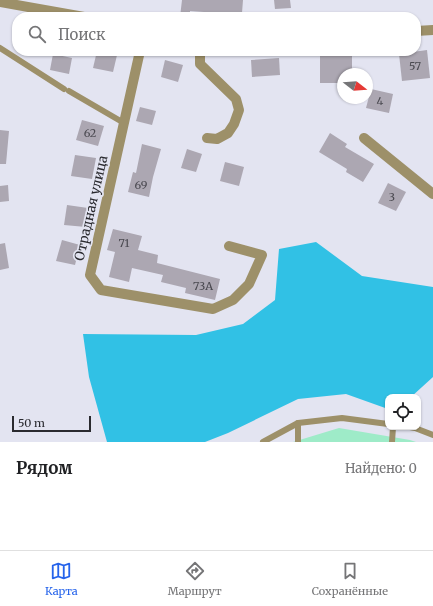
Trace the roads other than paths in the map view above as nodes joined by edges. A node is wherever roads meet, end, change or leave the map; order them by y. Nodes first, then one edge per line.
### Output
1 (8, 2) edge
2 (59, 12) edge
3 (433, 30) edge
4 (421, 31) edge
5 (0, 48) edge
6 (12, 56) edge
7 (13, 56) edge
8 (139, 56) edge
9 (200, 56) edge
10 (124, 122) junction
11 (207, 138) dead end
12 (364, 138) dead end
13 (433, 194) edge
14 (229, 246) dead end
15 (298, 423) junction
16 (385, 424) edge
17 (393, 430) edge
18 (420, 430) edge
19 (433, 435) edge
20 (263, 442) edge
21 (298, 442) edge
22 (392, 442) edge

1 - 2 street
3 - 4 street
5 - 6 lane
7 - 10 lane
8 - 10 street, Отрадная улица
9 - 11 street
10 - 14 street, Отрадная улица
12 - 13 street
15 - 16 lane
15 - 20 lane
15 - 21 lane
17 - 22 lane
18 - 19 lane

